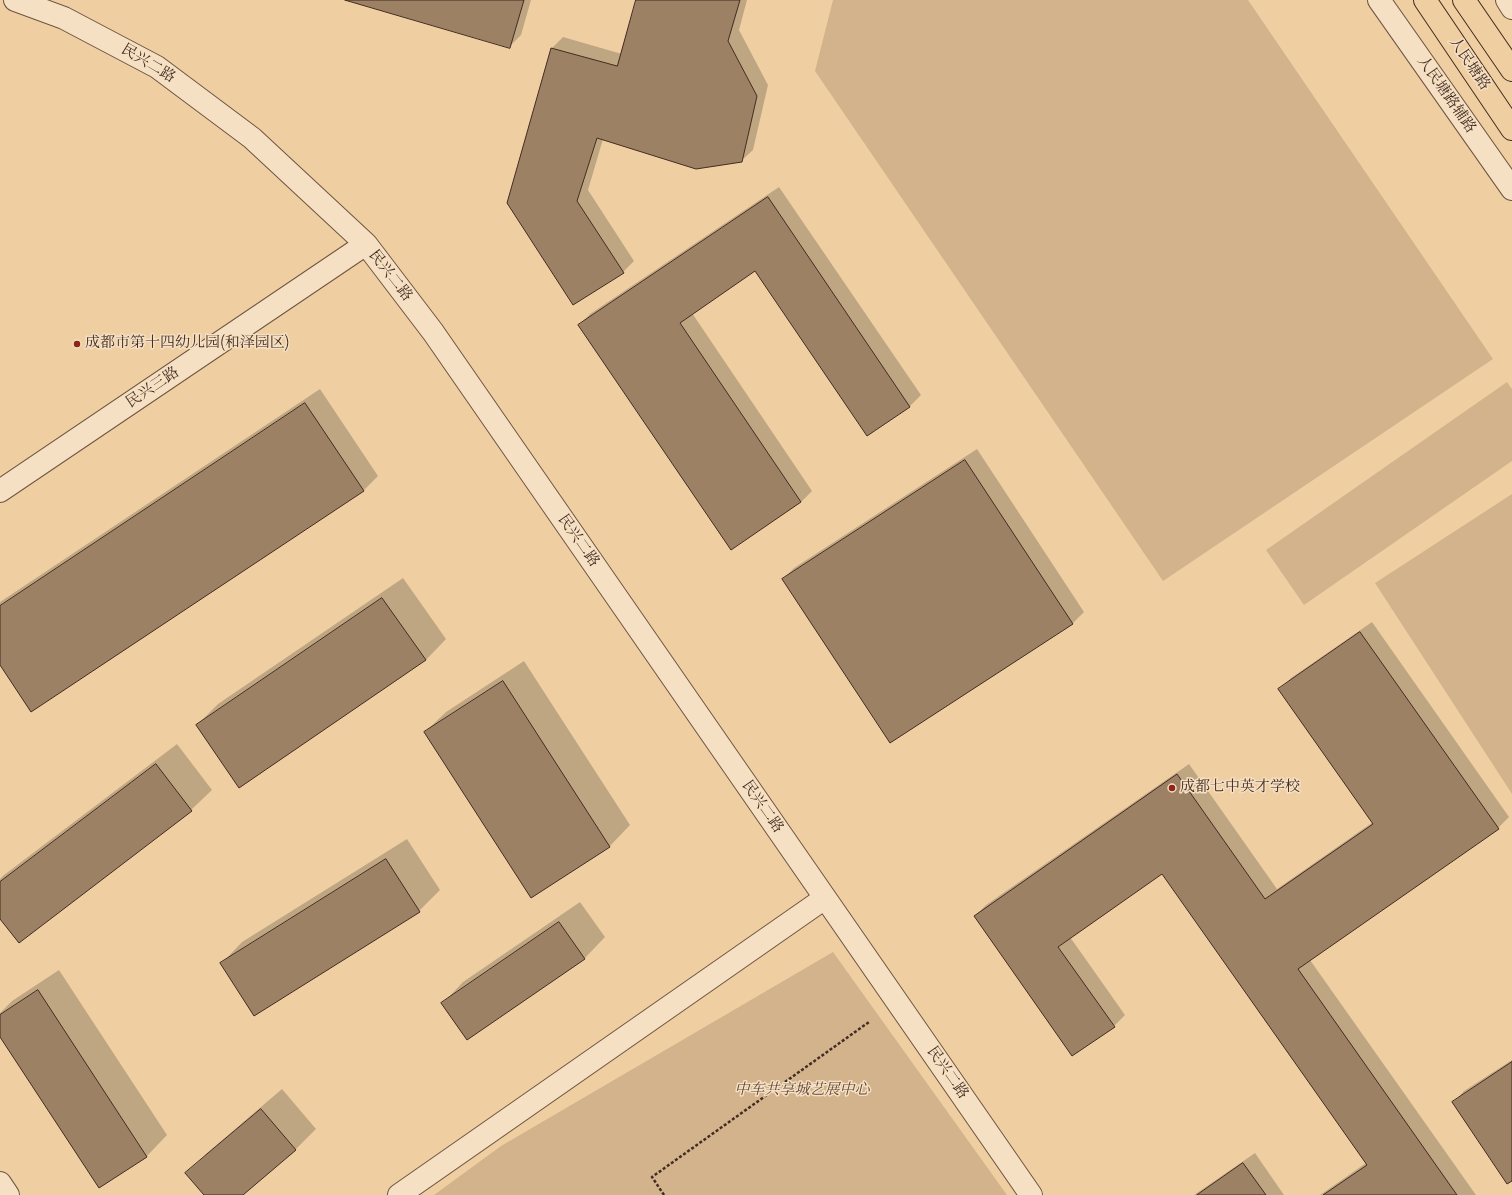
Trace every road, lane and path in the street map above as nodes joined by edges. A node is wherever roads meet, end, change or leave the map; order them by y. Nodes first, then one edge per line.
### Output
1 (15, 0) edge
2 (1379, 0) edge
3 (1425, 0) edge
4 (1464, 0) edge
5 (1507, 0) edge
6 (1512, 8) edge
7 (1512, 70) edge
8 (1512, 129) edge
9 (1512, 190) edge
10 (366, 244) junction
11 (0, 491) edge
12 (825, 898) junction
13 (869, 1022) dead end
14 (0, 1183) edge
15 (8, 1195) edge
16 (399, 1195) edge
17 (664, 1195) edge
18 (1031, 1195) edge

1 - 10 street, 民兴二路
2 - 9 street, 人民塘路辅路
3 - 8 main road, 人民塘路
4 - 7 main road
5 - 6 street
10 - 11 street, 民兴三路
10 - 12 street, 民兴二路
12 - 16 street
12 - 18 street, 民兴二路
13 - 17 path
14 - 15 street

